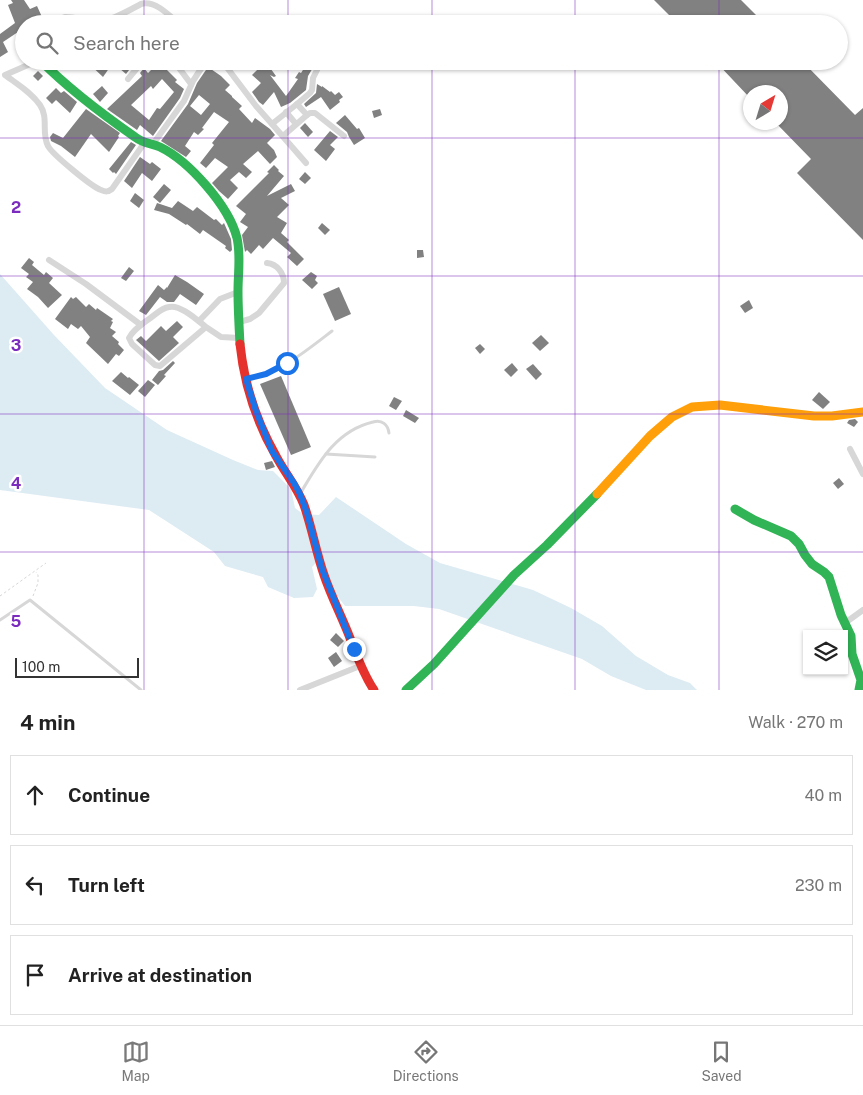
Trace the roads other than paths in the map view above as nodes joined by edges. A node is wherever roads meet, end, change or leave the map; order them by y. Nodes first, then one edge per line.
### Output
1 (117, 15) edge
2 (168, 15) edge
3 (15, 69) edge
4 (51, 70) edge
5 (136, 70) edge
6 (180, 70) edge
7 (200, 70) edge
8 (229, 70) edge
9 (316, 70) dead end
10 (2, 74) edge
11 (128, 79) dead end
12 (191, 84) junction
13 (298, 104) junction
14 (286, 112) junction
15 (307, 115) junction
16 (272, 124) junction
17 (296, 124) junction
18 (283, 136) junction
19 (344, 136) dead end
20 (149, 143) junction
21 (306, 163) dead end
22 (49, 260) dead end
23 (267, 263) dead end
24 (238, 292) junction
25 (199, 321) junction
26 (239, 322) junction
27 (141, 325) junction
28 (206, 327) junction
29 (332, 331) dead end
30 (240, 338) junction
31 (246, 379) junction
32 (863, 412) edge
33 (389, 433) dead end
34 (850, 449) dead end
35 (326, 454) junction
36 (375, 457) dead end
37 (863, 474) edge
38 (300, 494) junction
39 (736, 509) dead end
40 (863, 610) edge
41 (0, 620) edge
42 (845, 623) junction
43 (360, 666) junction
44 (862, 680) edge
45 (141, 690) edge
46 (300, 690) edge
47 (374, 690) edge
48 (406, 690) edge
49 (860, 690) edge

1 - 2 street
3 - 10 street
4 - 20 street
5 - 11 street
6 - 12 street
7 - 12 street
8 - 16 street
9 - 13 street
10 - 20 street
12 - 20 street
13 - 14 street
13 - 15 street
14 - 16 street
14 - 17 street
15 - 17 street
15 - 19 street
16 - 18 street
17 - 18 street
18 - 21 street
20 - 24 street
22 - 27 street
23 - 26 street
24 - 25 street
24 - 26 street
25 - 27 street
25 - 28 street
26 - 30 street
27 - 28 street
28 - 30 street
29 - 31 lane
30 - 31 street
31 - 38 street
32 - 48 street
33 - 35 lane
34 - 37 street
35 - 36 lane
35 - 38 lane
38 - 43 street
39 - 42 street
40 - 42 street
41 - 45 lane
42 - 44 street
43 - 46 street
43 - 47 street
44 - 49 street

